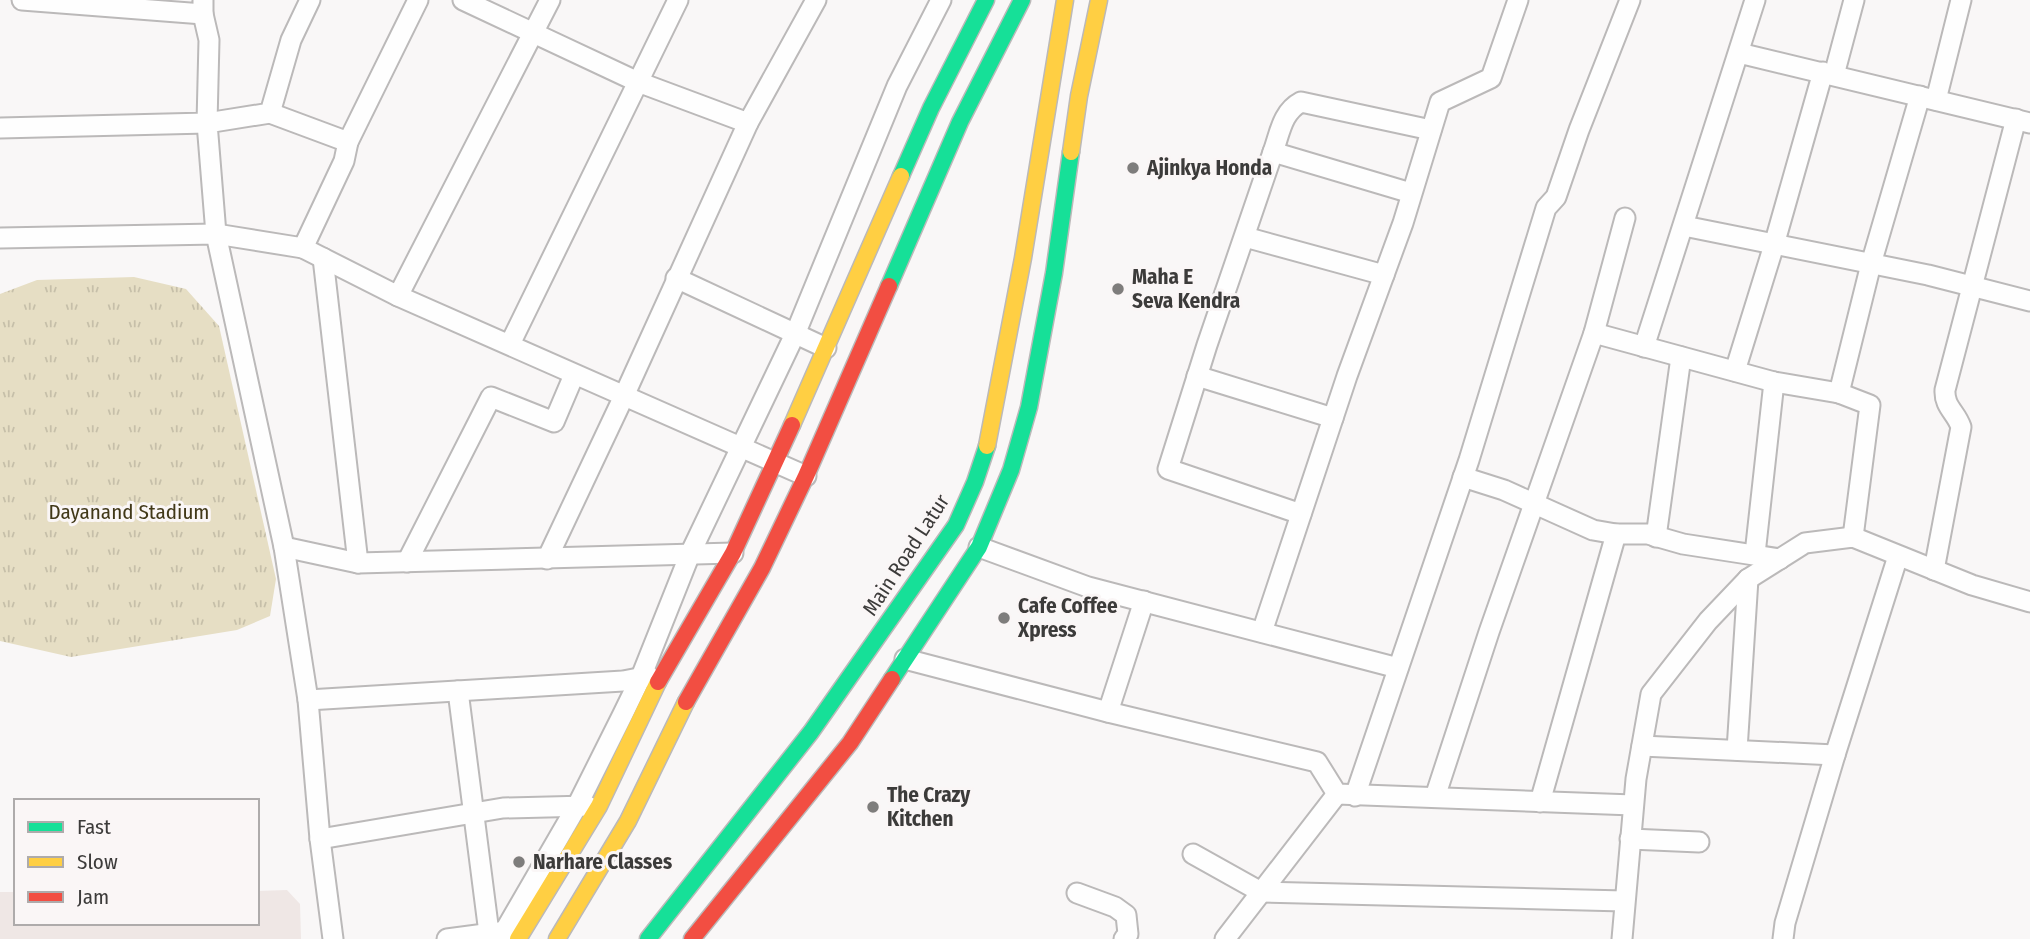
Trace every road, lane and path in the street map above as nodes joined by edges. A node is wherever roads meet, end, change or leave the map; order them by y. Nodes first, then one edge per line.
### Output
1 (22, 0) edge
2 (310, 0) edge
3 (418, 0) edge
4 (463, 0) edge
5 (550, 0) edge
6 (678, 0) edge
7 (816, 0) edge
8 (941, 0) edge
9 (986, 0) edge
10 (1022, 0) edge
11 (1099, 0) edge
12 (1518, 0) edge
13 (1630, 0) edge
14 (1755, 0) edge
15 (1854, 0) edge
16 (1961, 0) edge
17 (1058, 2) edge
18 (203, 7) edge
19 (534, 33) junction
20 (1739, 52) junction
21 (1828, 74) junction
22 (638, 82) junction
23 (1928, 98) junction
24 (270, 113) junction
25 (2025, 117) edge
26 (207, 123) junction
27 (748, 123) junction
28 (0, 128) edge
29 (1431, 130) junction
30 (348, 142) junction
31 (1273, 152) junction
32 (1411, 193) junction
33 (1625, 218) dead end
34 (1684, 226) junction
35 (216, 234) junction
36 (1245, 237) junction
37 (0, 238) edge
38 (1774, 245) junction
39 (303, 248) junction
40 (323, 258) junction
41 (1871, 264) junction
42 (1384, 275) junction
43 (676, 278) junction
44 (1971, 286) junction
45 (398, 296) junction
46 (2030, 301) edge
47 (796, 332) junction
48 (1594, 332) junction
49 (510, 344) junction
50 (1644, 347) junction
51 (826, 348) junction
52 (1681, 357) junction
53 (1735, 371) junction
54 (575, 375) junction
55 (1197, 376) junction
56 (1774, 382) junction
57 (1839, 393) junction
58 (624, 396) junction
59 (1333, 418) junction
60 (741, 447) junction
61 (776, 462) junction
62 (806, 476) junction
63 (1463, 477) junction
64 (1535, 503) junction
65 (1301, 514) junction
66 (1616, 534) junction
67 (1656, 537) junction
68 (1853, 537) junction
69 (284, 547) junction
70 (979, 547) junction
71 (733, 553) junction
72 (690, 554) junction
73 (1755, 554) junction
74 (1898, 556) junction
75 (547, 559) junction
76 (1780, 559) junction
77 (407, 562) junction
78 (358, 563) junction
79 (1934, 570) junction
80 (1748, 579) junction
81 (1144, 601) junction
82 (2030, 602) edge
83 (1262, 632) junction
84 (905, 659) junction
85 (1398, 668) junction
86 (663, 673) junction
87 (641, 677) junction
88 (458, 691) junction
89 (309, 700) junction
90 (1108, 712) junction
91 (1642, 746) junction
92 (1737, 750) junction
93 (1835, 755) junction
94 (1346, 795) junction
95 (1435, 797) junction
96 (1540, 802) junction
97 (1633, 805) junction
98 (577, 806) junction
99 (599, 806) junction
100 (475, 813) junction
101 (320, 839) junction
102 (1630, 839) junction
103 (1699, 842) dead end
104 (1192, 855) dead end
105 (1261, 892) junction
106 (1077, 893) dead end
107 (1624, 901) junction
108 (507, 935) edge
109 (1126, 938) edge
110 (333, 939) edge
111 (447, 939) edge
112 (556, 939) edge
113 (648, 939) edge
114 (692, 939) edge
115 (1225, 939) edge
116 (1622, 939) edge
117 (1783, 939) edge

1 - 18 street
2 - 24 street
3 - 30 street
4 - 19 street
5 - 19 street
6 - 22 street
7 - 27 street
8 - 47 street
9 - 51 street
10 - 62 street
11 - 70 street
12 - 29 street
13 - 63 street
14 - 20 street
15 - 21 street
16 - 23 street
17 - 113 street, Main Road Latur
18 - 26 street
19 - 22 street
19 - 45 street
20 - 21 street
20 - 34 street
21 - 23 street
21 - 38 street
22 - 27 street
22 - 49 street
23 - 25 street
23 - 41 street
24 - 26 street
24 - 30 street
25 - 44 street
26 - 28 street
26 - 35 street
27 - 43 street
29 - 31 street
29 - 32 street
30 - 39 street
31 - 32 street
31 - 36 street
32 - 42 street
33 - 48 street
34 - 38 street
34 - 50 street
35 - 37 street
35 - 39 street
35 - 69 street
36 - 42 street
36 - 55 street
38 - 41 street
38 - 53 street
39 - 40 street
40 - 45 street
40 - 78 street
41 - 44 street
41 - 57 street
42 - 59 street
43 - 47 street
43 - 58 street
44 - 46 street
44 - 79 street
45 - 49 street
47 - 51 street
47 - 60 street
48 - 50 street
48 - 64 street
49 - 54 street
50 - 52 street
51 - 61 street
52 - 53 street
52 - 67 street
53 - 56 street
54 - 58 street
54 - 77 street
55 - 59 street
55 - 65 street
56 - 57 street
56 - 73 street
57 - 68 street
58 - 60 street
58 - 75 street
59 - 65 street
60 - 61 street
60 - 72 street
61 - 62 street
61 - 71 street
62 - 112 street
63 - 64 street
63 - 85 street
64 - 66 street
64 - 95 street
65 - 83 street
66 - 67 street
66 - 96 street
67 - 73 street
68 - 74 street
68 - 76 street
69 - 78 street
69 - 89 street
70 - 81 street
70 - 84 street
71 - 72 street
71 - 86 street
72 - 75 street
72 - 87 street
73 - 76 street
74 - 79 street
74 - 93 street
75 - 77 street
76 - 80 street
77 - 78 street
79 - 82 street
80 - 91 street
80 - 92 street
81 - 83 street
81 - 90 street
83 - 85 street
84 - 90 street
84 - 114 street
85 - 94 street
86 - 87 street
86 - 99 street
87 - 88 street
87 - 98 street
88 - 89 street
88 - 100 street
89 - 101 street
90 - 94 street
91 - 92 street
91 - 97 street
92 - 93 street
93 - 117 street
94 - 95 street
94 - 105 street
95 - 96 street
96 - 97 street
97 - 102 street
98 - 99 street
98 - 100 street
98 - 108 street
99 - 108 street
100 - 101 street
100 - 108 street
101 - 110 street
102 - 103 street
102 - 107 street
104 - 105 street
105 - 107 street
105 - 115 street
106 - 109 street
107 - 116 street
108 - 111 street

